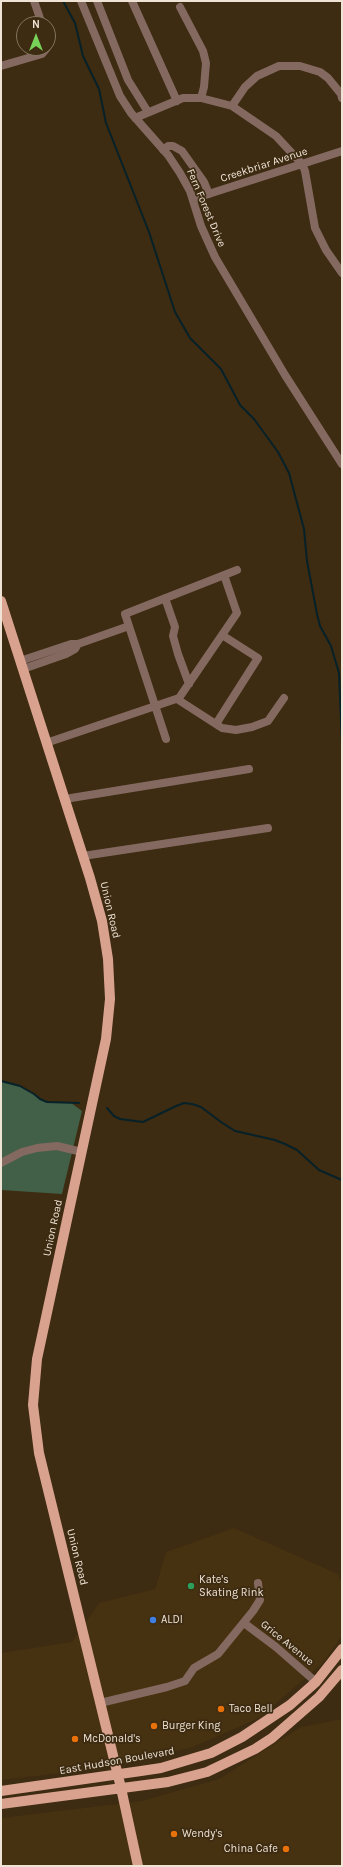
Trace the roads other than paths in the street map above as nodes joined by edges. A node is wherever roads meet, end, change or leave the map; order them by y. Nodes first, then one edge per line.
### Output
1 (34, 1) edge
2 (81, 1) edge
3 (96, 1) edge
4 (132, 1) edge
5 (180, 7) dead end
6 (39, 16) edge
7 (105, 22) junction
8 (91, 27) junction
9 (36, 56) edge
10 (1, 66) edge
11 (123, 68) junction
12 (110, 73) junction
13 (201, 98) junction
14 (342, 98) edge
15 (177, 101) junction
16 (232, 106) junction
17 (148, 112) junction
18 (135, 118) junction
19 (163, 150) junction
20 (342, 151) edge
21 (302, 164) junction
22 (209, 194) junction
23 (193, 199) junction
24 (342, 273) edge
25 (342, 464) edge
26 (237, 570) dead end
27 (224, 575) junction
28 (165, 598) junction
29 (1, 601) edge
30 (129, 626) junction
31 (222, 635) junction
32 (21, 665) junction
33 (189, 684) junction
34 (284, 698) dead end
35 (177, 699) junction
36 (156, 706) junction
37 (216, 724) junction
38 (166, 740) dead end
39 (46, 743) junction
40 (249, 769) dead end
41 (65, 799) junction
42 (268, 828) dead end
43 (83, 856) junction
44 (82, 1152) junction
45 (1, 1163) edge
46 (258, 1583) dead end
47 (244, 1623) junction
48 (342, 1649) edge
49 (342, 1670) edge
50 (316, 1682) junction
51 (100, 1703) junction
52 (117, 1775) junction
53 (121, 1788) junction
54 (1, 1791) edge
55 (1, 1804) edge
56 (138, 1866) edge

1 - 6 street
2 - 8 street, Fern Forest Drive
3 - 7 street
4 - 15 street
5 - 13 street
7 - 8 street
7 - 11 street
8 - 12 street, Fern Forest Drive
9 - 10 street
11 - 12 street
11 - 17 street
12 - 18 street, Fern Forest Drive
13 - 15 street
13 - 16 street
14 - 16 street
15 - 17 street
16 - 21 street
17 - 18 street
18 - 19 street, Fern Forest Drive
19 - 22 street
19 - 23 street, Fern Forest Drive
20 - 21 street, Creekbriar Avenue
21 - 22 street, Creekbriar Avenue
21 - 24 street
22 - 23 street, Creekbriar Avenue
23 - 25 street, Fern Forest Drive
26 - 27 street
27 - 28 street
27 - 31 street
28 - 30 street
28 - 33 street
29 - 32 main road, Union Road
30 - 32 street
30 - 36 street
31 - 33 street
31 - 37 street
32 - 39 main road, Union Road
33 - 35 street
34 - 37 street
35 - 36 street
35 - 37 street
36 - 38 street
36 - 39 street
39 - 41 main road, Union Road
40 - 41 street
41 - 43 main road, Union Road
42 - 43 street
43 - 44 main road, Union Road
44 - 45 street
44 - 51 main road, Union Road
46 - 47 street
47 - 50 street, Grice Avenue
47 - 51 street
48 - 50 main road, East Hudson Boulevard
49 - 53 main road
50 - 52 main road, East Hudson Boulevard
51 - 52 main road, Union Road
52 - 53 main road, Union Road
52 - 54 main road, East Hudson Boulevard
53 - 55 main road
53 - 56 main road, Union Road

